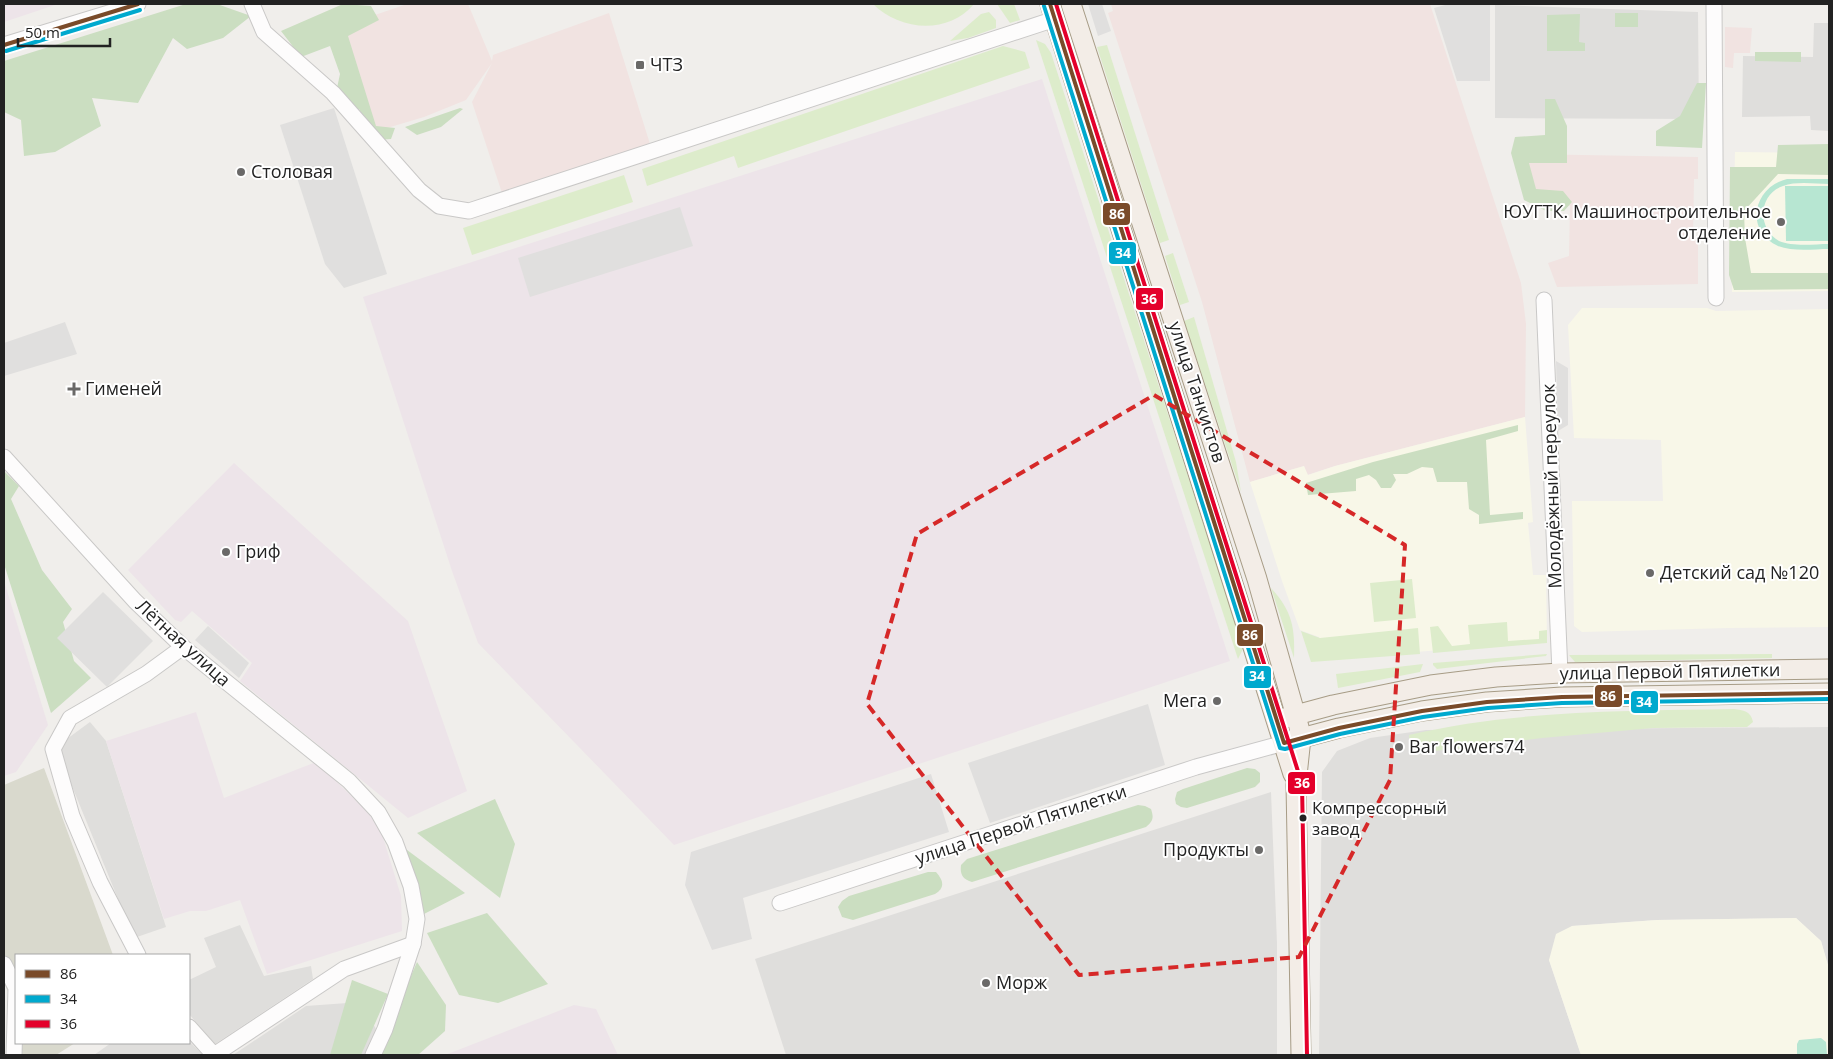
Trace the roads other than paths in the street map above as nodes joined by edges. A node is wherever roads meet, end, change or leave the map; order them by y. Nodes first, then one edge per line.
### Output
1 (138, 4) edge
2 (252, 4) edge
3 (1714, 4) edge
4 (1072, 8) edge
5 (1052, 12) edge
6 (4, 45) edge
7 (1716, 298) dead end
8 (1544, 300) dead end
9 (4, 457) edge
10 (183, 647) junction
11 (1829, 670) edge
12 (1560, 673) junction
13 (1829, 693) edge
14 (1296, 714) junction
15 (1277, 721) junction
16 (1292, 741) junction
17 (1263, 748) junction
18 (780, 903) dead end
19 (413, 944) junction
20 (137, 954) edge
21 (4, 964) edge
22 (15, 986) edge
23 (15, 1022) edge
24 (190, 1028) edge
25 (14, 1055) edge
26 (214, 1055) edge
27 (373, 1055) edge
28 (1301, 1055) edge

1 - 6 street
2 - 5 street
3 - 7 street
4 - 5 main road
4 - 14 main road, улица Танкистов
5 - 15 main road, улица Танкистов
8 - 12 street, Молодёжный переулок
9 - 10 street, Лётная улица
10 - 19 street, Лётная улица
10 - 20 street
11 - 12 main road, улица Первой Пятилетки
12 - 14 main road, улица Первой Пятилетки
13 - 16 main road, улица Первой Пятилетки
14 - 15 main road, улица Первой Пятилетки
14 - 16 main road, улица Танкистов
15 - 16 main road, улица Танкистов
15 - 17 street
16 - 17 street, улица Первой Пятилетки
16 - 28 main road, улица Танкистов
17 - 18 street, улица Первой Пятилетки
19 - 26 street
19 - 27 street, Лётная улица
21 - 22 street
23 - 25 street
24 - 26 street

